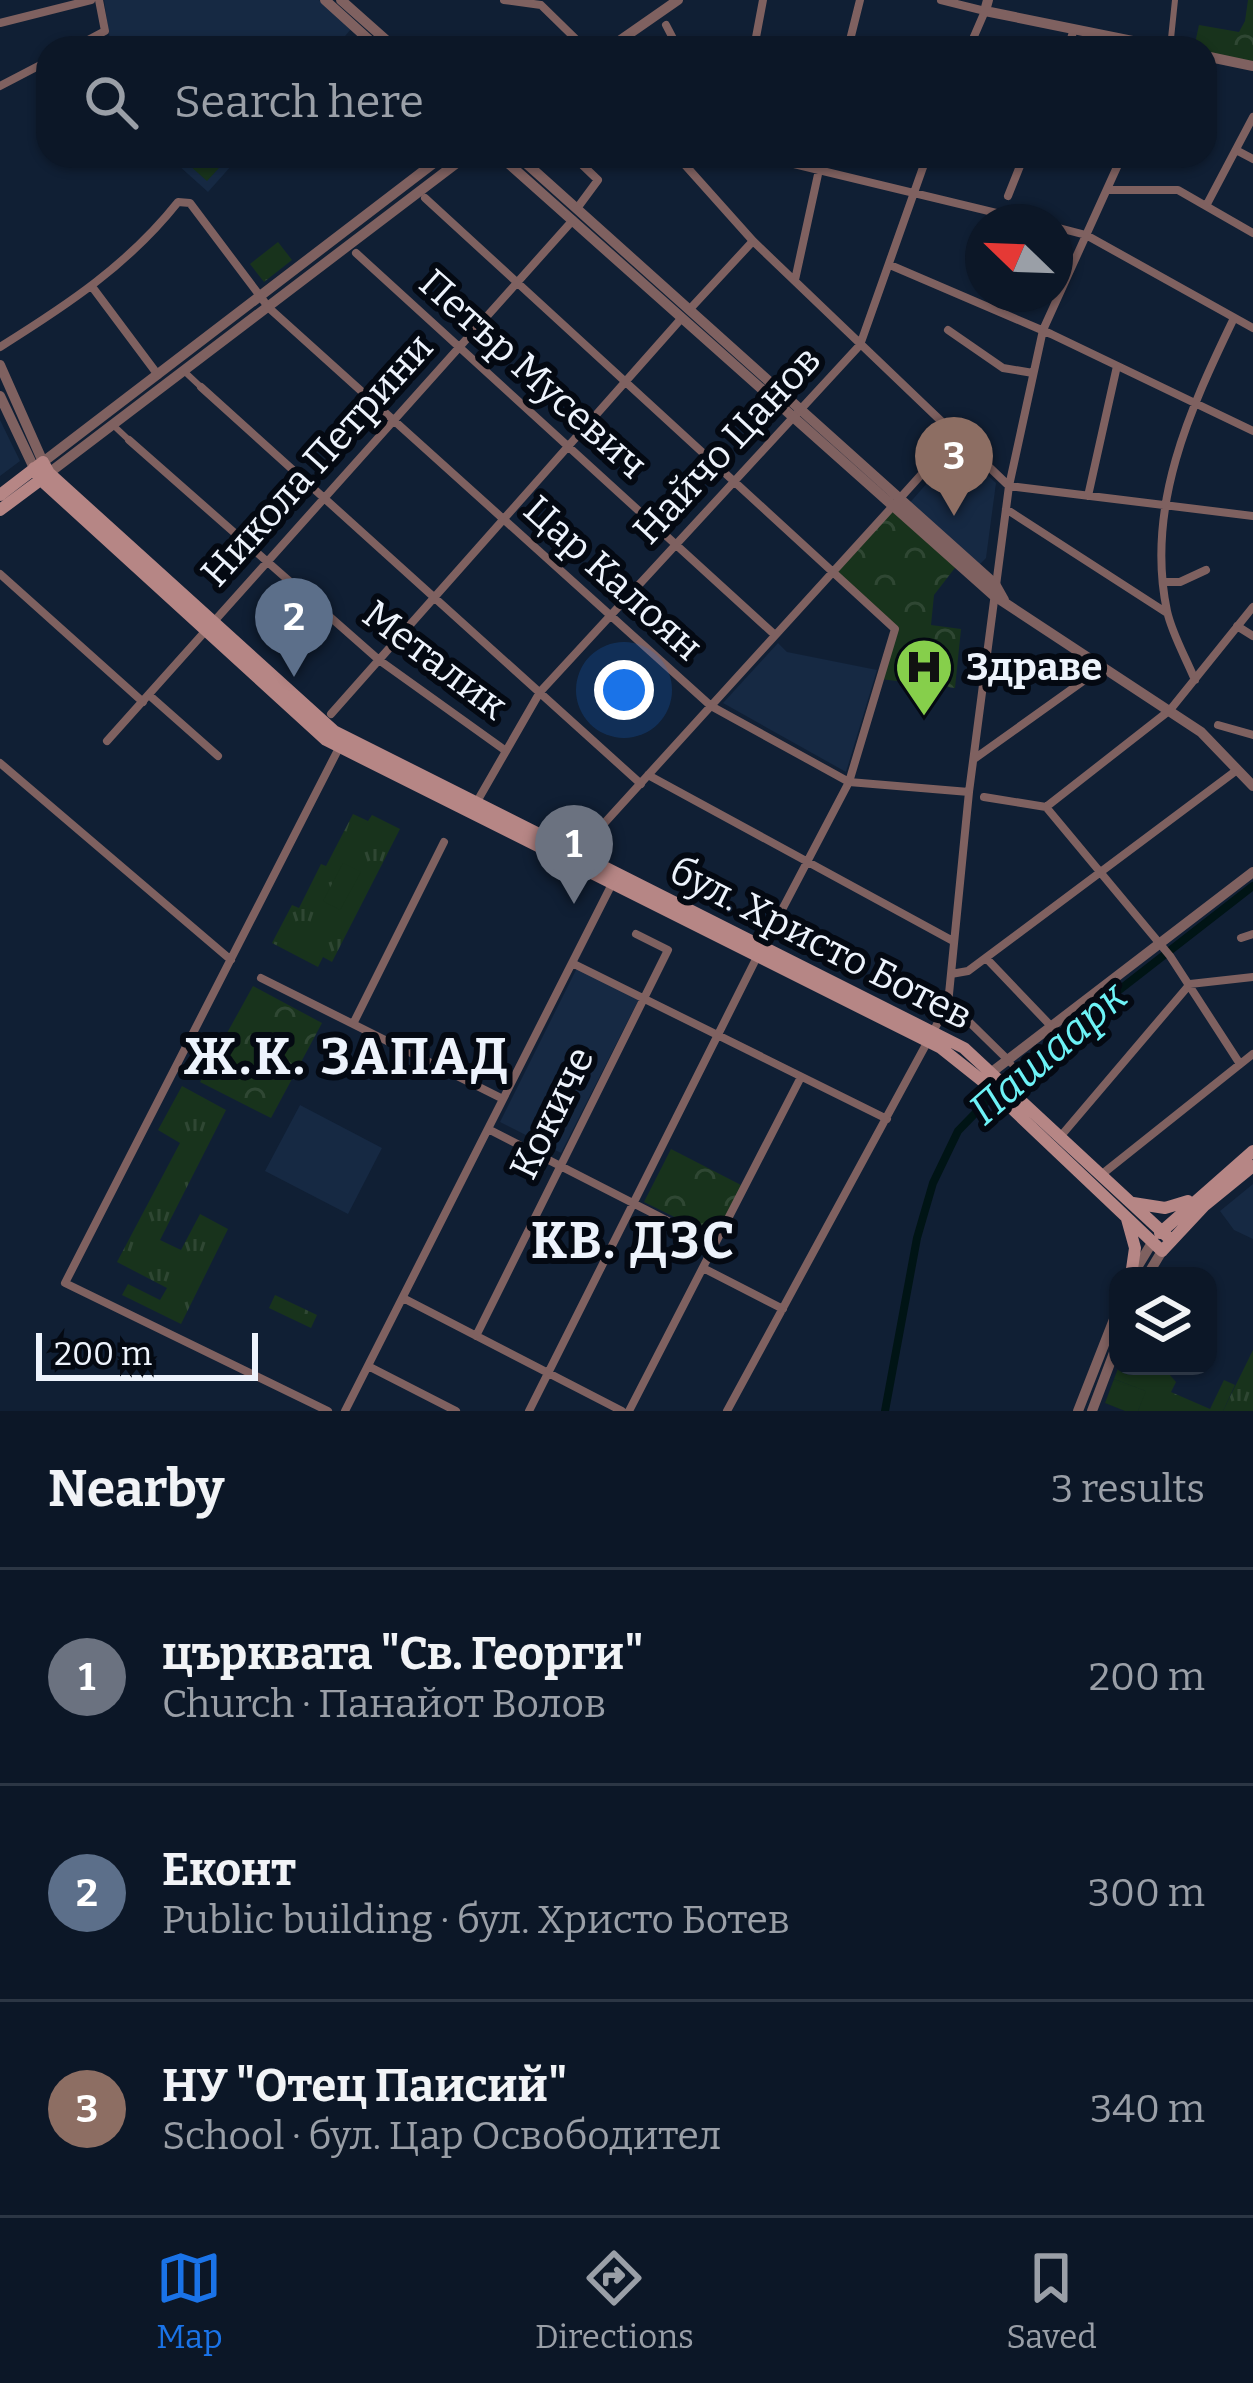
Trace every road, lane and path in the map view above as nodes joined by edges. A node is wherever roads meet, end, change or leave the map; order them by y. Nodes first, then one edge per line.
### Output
1 (95, 0) edge
2 (325, 0) edge
3 (504, 0) edge
4 (678, 0) edge
5 (763, 0) edge
6 (860, 0) edge
7 (941, 0) edge
8 (1175, 0) edge
9 (346, 1) edge
10 (541, 2) edge
11 (986, 6) edge
12 (663, 20) junction
13 (0, 23) edge
14 (1074, 29) junction
15 (96, 36) edge
16 (365, 36) edge
17 (382, 36) edge
18 (574, 36) edge
19 (632, 36) edge
20 (672, 36) edge
21 (756, 36) edge
22 (851, 36) edge
23 (974, 36) edge
24 (1072, 36) edge
25 (1109, 36) edge
26 (1170, 36) edge
27 (1217, 58) edge
28 (1253, 66) edge
29 (36, 67) edge
30 (0, 86) edge
31 (1253, 117) edge
32 (1236, 150) junction
33 (1253, 159) edge
34 (428, 168) edge
35 (453, 168) edge
36 (514, 168) edge
37 (532, 168) edge
38 (586, 168) edge
39 (688, 168) edge
40 (810, 168) edge
41 (923, 168) edge
42 (1019, 168) edge
43 (1117, 168) edge
44 (818, 170) junction
45 (1107, 190) junction
46 (914, 191) junction
47 (422, 196) junction
48 (1008, 196) dead end
49 (965, 204) edge
50 (1206, 206) junction
51 (578, 207) junction
52 (572, 220) junction
53 (1073, 232) edge
54 (1253, 233) edge
55 (1086, 235) junction
56 (753, 242) junction
57 (352, 250) junction
58 (890, 265) junction
59 (517, 282) junction
60 (795, 282) junction
61 (93, 288) junction
62 (265, 303) junction
63 (684, 315) junction
64 (1234, 318) junction
65 (1253, 328) edge
66 (948, 330) dead end
67 (1043, 330) junction
68 (860, 345) junction
69 (0, 346) edge
70 (459, 347) junction
71 (0, 365) edge
72 (1117, 366) junction
73 (184, 372) junction
74 (1033, 373) junction
75 (158, 375) junction
76 (626, 382) junction
77 (201, 387) joint
78 (0, 396) edge
79 (1192, 403) junction
80 (797, 416) junction
81 (394, 420) junction
82 (113, 425) junction
83 (1253, 431) edge
84 (958, 435) junction
85 (129, 440) joint
86 (568, 447) junction
87 (42, 471) junction
88 (734, 481) junction
89 (1009, 486) junction
90 (0, 495) edge
91 (1088, 496) junction
92 (324, 498) junction
93 (898, 501) junction
94 (1163, 505) junction
95 (1006, 509) junction
96 (0, 510) edge
97 (1253, 516) edge
98 (504, 520) junction
99 (676, 545) junction
100 (267, 562) junction
101 (998, 564) junction
102 (979, 570) junction
103 (1206, 570) dead end
104 (834, 572) junction
105 (0, 574) edge
106 (1164, 582) junction
107 (998, 593) junction
108 (434, 598) junction
109 (1253, 607) edge
110 (1168, 614) junction
111 (610, 616) junction
112 (208, 626) junction
113 (1237, 626) junction
114 (775, 635) junction
115 (1253, 636) edge
116 (379, 660) junction
117 (1099, 670) junction
118 (1196, 680) junction
119 (540, 692) junction
120 (146, 698) junction
121 (711, 706) junction
122 (1170, 710) junction
123 (327, 718) junction
124 (1218, 725) joint
125 (1201, 732) junction
126 (1253, 735) edge
127 (107, 742) dead end
128 (342, 743) junction
129 (506, 751) junction
130 (218, 756) dead end
131 (974, 759) junction
132 (0, 763) edge
133 (1237, 770) junction
134 (649, 775) junction
135 (849, 782) junction
136 (641, 784) junction
137 (1253, 786) edge
138 (969, 792) junction
139 (985, 797) dead end
140 (1046, 807) junction
141 (473, 808) junction
142 (590, 840) joint
143 (444, 842) dead end
144 (576, 853) junction
145 (806, 861) junction
146 (1253, 872) edge
147 (1101, 875) junction
148 (615, 879) junction
149 (636, 934) dead end
150 (1253, 934) edge
151 (1241, 938) dead end
152 (954, 941) junction
153 (1159, 942) junction
154 (760, 951) junction
155 (986, 958) junction
156 (231, 960) junction
157 (572, 963) junction
158 (951, 974) junction
159 (1253, 977) edge
160 (261, 978) dead end
161 (1190, 984) junction
162 (643, 998) junction
163 (947, 1004) junction
164 (957, 1010) joint
165 (353, 1024) junction
166 (1049, 1024) junction
167 (718, 1036) junction
168 (932, 1036) junction
169 (1253, 1054) edge
170 (1007, 1060) junction
171 (1240, 1064) junction
172 (1022, 1074) dead end
173 (801, 1077) junction
174 (988, 1077) junction
175 (1004, 1092) junction
176 (503, 1099) junction
177 (886, 1119) junction
178 (488, 1129) junction
179 (1060, 1137) junction
180 (1253, 1150) edge
181 (560, 1166) junction
182 (1253, 1166) edge
183 (1101, 1175) junction
184 (1200, 1195) junction
185 (633, 1204) junction
186 (1127, 1208) junction
187 (1162, 1241) junction
188 (715, 1245) junction
189 (1133, 1267) edge
190 (1140, 1267) edge
191 (1151, 1267) edge
192 (703, 1268) junction
193 (403, 1298) junction
194 (783, 1309) junction
195 (1109, 1332) edge
196 (476, 1336) junction
197 (1109, 1365) edge
198 (368, 1366) junction
199 (548, 1373) junction
200 (328, 1411) edge
201 (345, 1411) edge
202 (456, 1411) edge
203 (529, 1411) edge
204 (626, 1411) edge
205 (727, 1411) edge
206 (1078, 1411) edge
207 (1091, 1411) edge

1 - 13 street
1 - 15 street
2 - 16 street
3 - 10 street
4 - 12 street
5 - 21 street
6 - 22 street
7 - 11 street
8 - 26 street
9 - 17 street
10 - 18 street
11 - 14 street
11 - 23 street
12 - 19 street
12 - 20 street
14 - 24 street
14 - 25 street
27 - 28 street
29 - 30 street
31 - 32 street
32 - 33 street
32 - 50 street
34 - 62 street
35 - 47 street
36 - 52 street
37 - 51 street
38 - 51 street
39 - 56 street
40 - 44 street
41 - 46 street, Найчо Цанов
42 - 48 street
43 - 45 street
44 - 46 street
44 - 60 street
45 - 50 street
45 - 55 street
46 - 49 street
46 - 58 street, Найчо Цанов
47 - 57 street
47 - 59 street
50 - 54 street
51 - 63 street
52 - 59 street, Никола Петрини
52 - 63 street
53 - 55 street
55 - 64 street
55 - 67 street
56 - 60 street
56 - 63 street
57 - 62 street
57 - 70 street, Петър Мусевич
58 - 67 street
58 - 68 street, Найчо Цанов
59 - 70 street, Никола Петрини
59 - 76 street
60 - 68 street
61 - 62 street, Цар Калоян
61 - 69 street
61 - 75 street
62 - 73 street
62 - 75 street
62 - 81 street, Цар Калоян
63 - 76 street
63 - 80 street
64 - 65 street
64 - 79 street
66 - 74 street
67 - 72 street
67 - 74 street
68 - 80 street, Найчо Цанов
68 - 84 street
70 - 81 street, Никола Петрини
70 - 86 street, Петър Мусевич
71 - 87 street, бул. Христо Ботев
72 - 79 street
72 - 91 street
73 - 77 street
73 - 82 street
74 - 89 street
75 - 87 street
76 - 86 street
76 - 88 street
77 - 92 street
78 - 87 street, бул. Христо Ботев
79 - 83 street
79 - 94 street
80 - 88 street, Найчо Цанов
80 - 93 street
81 - 92 street, Никола Петрини
81 - 98 street, Цар Калоян
82 - 85 street, Металик
82 - 87 street
84 - 89 street
84 - 93 street
85 - 100 street, Металик
86 - 98 street
86 - 99 street, Петър Мусевич
87 - 90 main road
87 - 96 main road
87 - 112 main road, бул. Христо Ботев
88 - 99 street, Найчо Цанов
88 - 104 street
89 - 91 street
89 - 95 street
91 - 94 street
92 - 100 street, Никола Петрини
92 - 108 street
93 - 102 street
93 - 104 street
93 - 107 street
94 - 97 street
94 - 106 street
95 - 101 street
95 - 110 street
98 - 108 street
98 - 111 street, Цар Калоян
99 - 111 street, Найчо Цанов
99 - 114 street, Петър Мусевич
100 - 112 street, Никола Петрини
100 - 116 street, Металик
101 - 102 street
101 - 107 street
102 - 107 street
103 - 106 street
104 - 114 street
104 - 135 street
105 - 120 street
106 - 110 street
107 - 117 street
107 - 131 street
108 - 116 street
108 - 119 street
109 - 113 street
110 - 118 street
111 - 119 street, Найчо Цанов
111 - 121 street, Цар Калоян
112 - 120 street, Никола Петрини
112 - 123 main road, бул. Христо Ботев
112 - 128 main road, бул. Христо Ботев
113 - 115 street
113 - 118 street
114 - 121 street
116 - 123 street
116 - 129 street, Металик
117 - 122 street
117 - 131 street
118 - 122 street
119 - 129 street, Найчо Цанов
119 - 136 street
120 - 127 street, Никола Петрини
120 - 130 street
121 - 134 street
121 - 135 street, Цар Калоян
122 - 125 street
122 - 140 street
123 - 128 main road, бул. Христо Ботев
124 - 125 street
124 - 126 street
125 - 133 street
128 - 141 main road, бул. Христо Ботев
128 - 156 street
129 - 141 street, Найчо Цанов
131 - 138 street
132 - 156 street
133 - 137 street
133 - 147 street
134 - 136 street
134 - 145 street
135 - 138 street, Цар Калоян
135 - 145 street
136 - 142 street
138 - 152 street
139 - 140 street
140 - 147 street
141 - 144 main road, бул. Христо Ботев
141 - 148 main road, бул. Христо Ботев
142 - 144 street
143 - 165 street
144 - 148 main road, бул. Христо Ботев
145 - 152 street
145 - 154 street
146 - 153 street
147 - 153 street
147 - 155 street
148 - 154 main road, бул. Христо Ботев
148 - 157 street
149 - 162 street, Кокиче
150 - 151 street
152 - 158 street
153 - 161 street
153 - 166 street
154 - 167 street
154 - 168 main road, бул. Христо Ботев
155 - 158 street
155 - 166 street
156 - 200 street
157 - 162 street
157 - 176 street
158 - 163 street
159 - 161 street
160 - 165 street
161 - 171 street
161 - 179 street
162 - 167 street
162 - 181 street, Кокиче
163 - 164 street
163 - 168 street
164 - 170 street
165 - 176 street
166 - 170 street
167 - 173 street
167 - 185 street
168 - 174 main road, бул. Христо Ботев
168 - 177 street
169 - 171 street
170 - 172 street
170 - 174 street
171 - 183 street
173 - 177 street
173 - 188 street
174 - 175 main road, бул. Христо Ботев
175 - 179 main road, бул. Христо Ботев
175 - 186 main road, бул. Христо Ботев
176 - 178 street
177 - 194 street
178 - 181 street
178 - 193 street
179 - 183 main road, бул. Христо Ботев
180 - 184 main road
181 - 185 street
181 - 196 street, Кокиче
182 - 187 main road
183 - 186 main road, бул. Христо Ботев
184 - 186 main road
184 - 187 main road
185 - 188 street
185 - 199 street
186 - 187 main road, бул. Христо Ботев
186 - 189 main road
187 - 190 street
187 - 191 street
188 - 192 street
192 - 194 street
192 - 204 street
193 - 196 street
193 - 198 street
194 - 205 street
195 - 206 street
196 - 199 street
197 - 207 street
198 - 201 street
198 - 202 street
199 - 203 street
199 - 204 street

